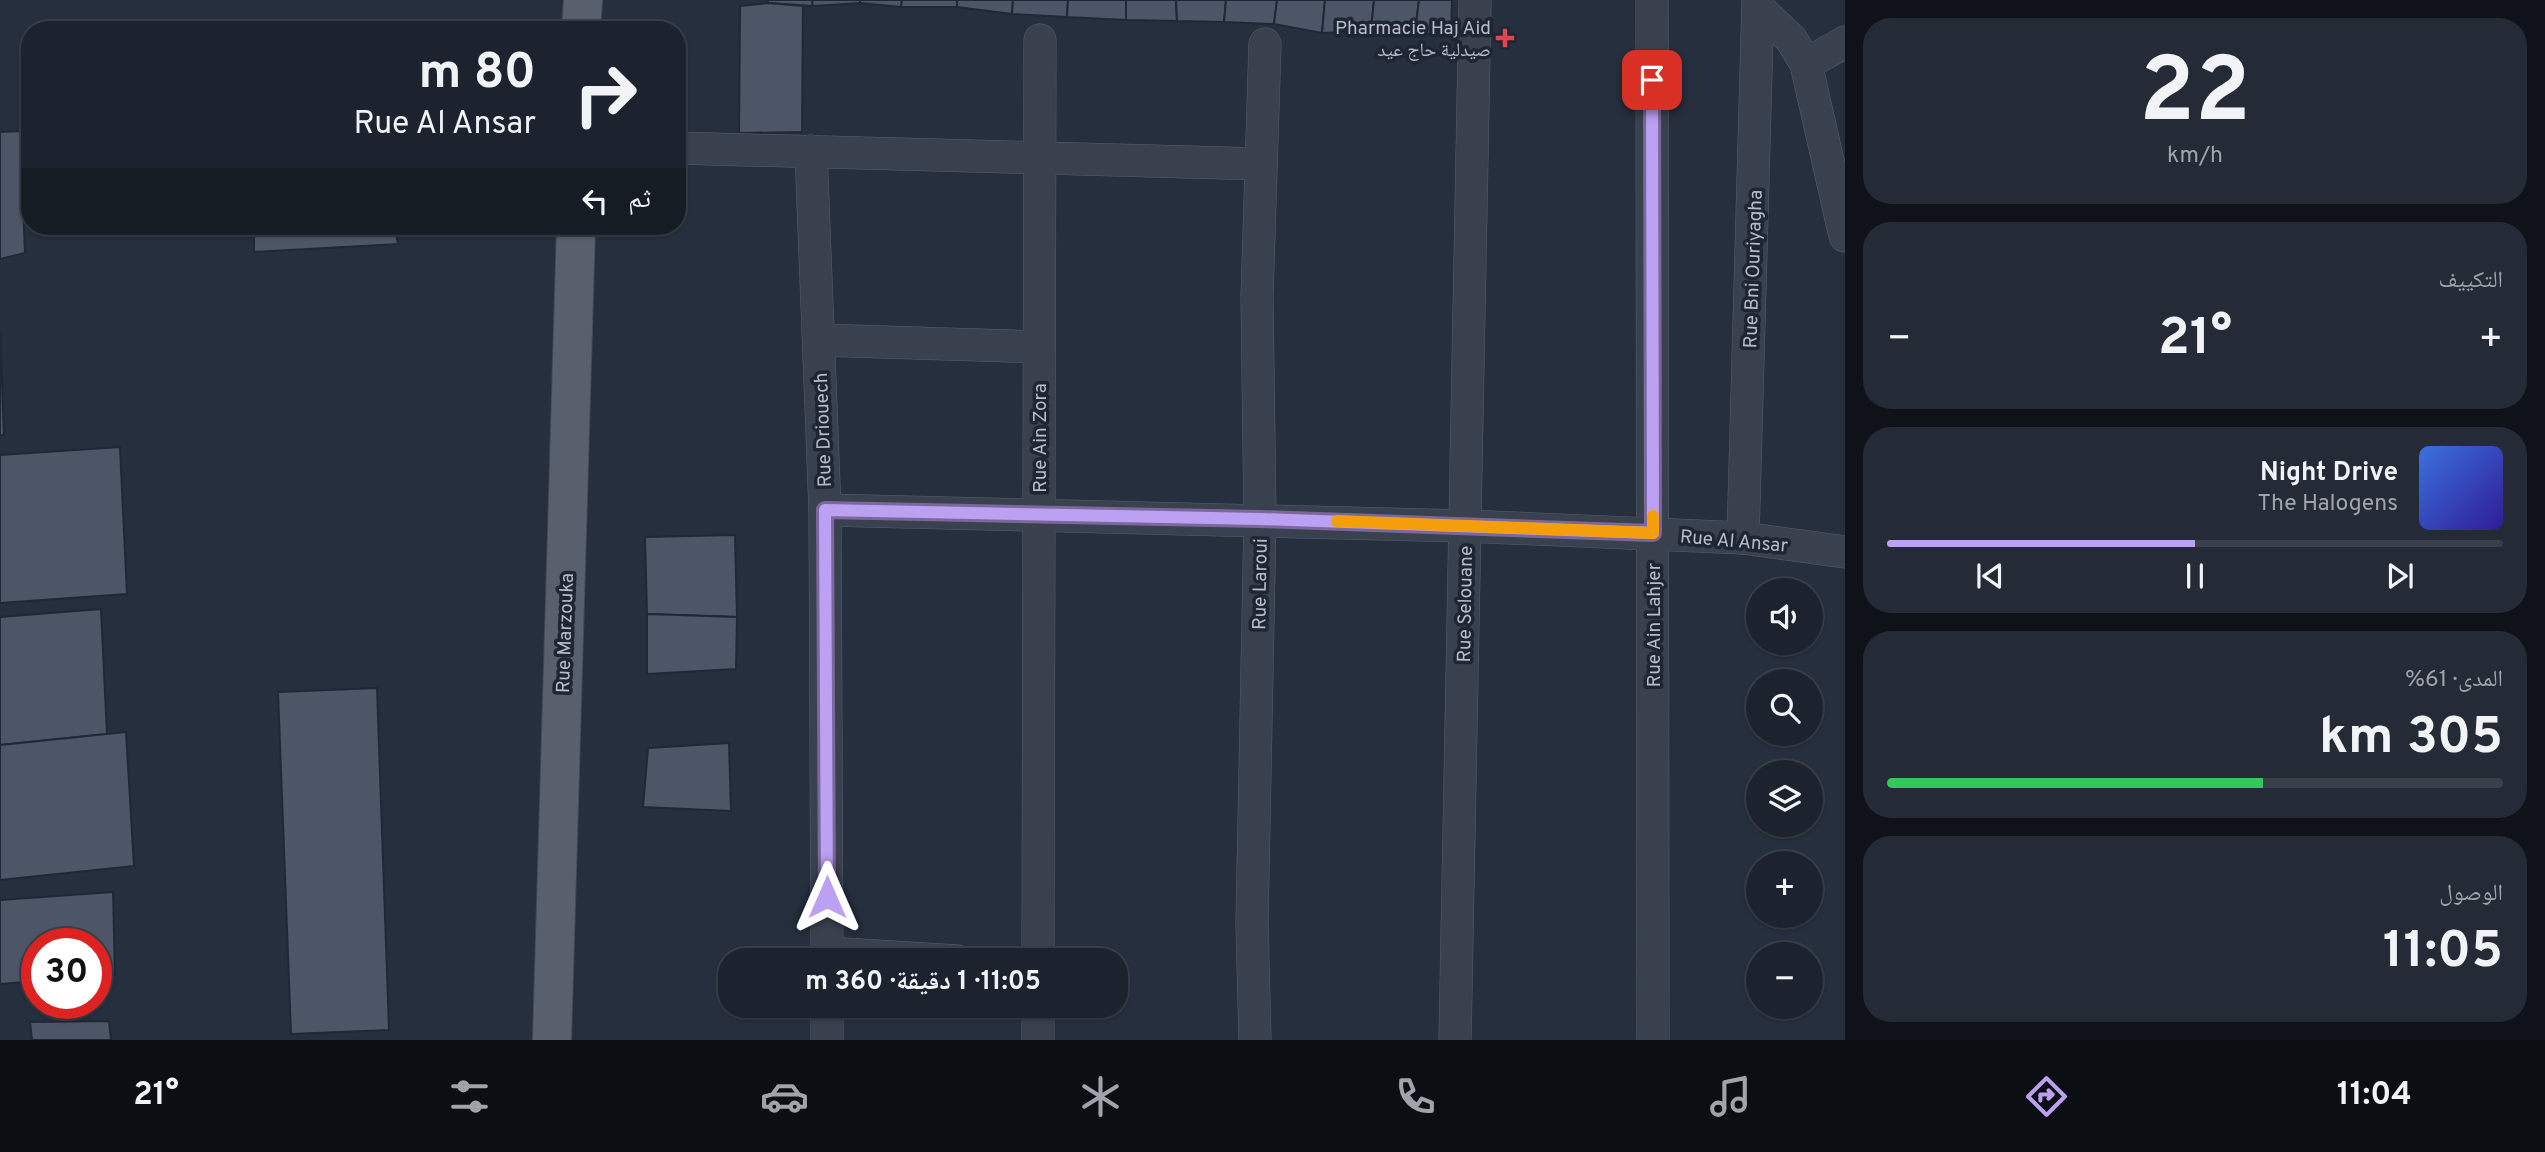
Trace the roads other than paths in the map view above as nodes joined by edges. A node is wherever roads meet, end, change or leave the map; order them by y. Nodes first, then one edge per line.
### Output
1 (583, 0) edge
2 (1475, 0) edge
3 (1652, 0) edge
4 (1758, 4) edge
5 (582, 21) edge
6 (1040, 40) dead end
7 (1845, 42) edge
8 (1265, 44) dead end
9 (1806, 65) junction
10 (686, 148) edge
11 (811, 150) junction
12 (1041, 157) junction
13 (1261, 164) junction
14 (1841, 199) edge
15 (576, 235) edge
16 (1845, 236) edge
17 (819, 340) junction
18 (1039, 347) junction
19 (825, 510) junction
20 (1038, 513) junction
21 (1260, 519) junction
22 (1465, 526) junction
23 (1653, 533) junction
24 (1742, 538) junction
25 (1845, 552) edge
26 (827, 948) edge
27 (1038, 948) edge
28 (827, 1018) edge
29 (1038, 1018) edge
30 (552, 1040) edge
31 (827, 1040) edge
32 (1038, 1040) edge
33 (1255, 1040) edge
34 (1455, 1040) edge
35 (1653, 1040) edge

1 - 5 main road
2 - 22 street, Rue Selouane
3 - 23 street, Rue Ain Lahjer
4 - 9 street
4 - 24 street, Rue Bni Ouriyagha
6 - 12 street, Rue Ain Zora
7 - 9 street
8 - 13 street, Rue Laroui
9 - 14 street
10 - 11 street
11 - 12 street
11 - 17 street, Rue Driouech
12 - 13 street
12 - 18 street, Rue Ain Zora
13 - 21 street, Rue Laroui
14 - 16 street
15 - 30 main road, Rue Marzouka
17 - 18 street
17 - 19 street, Rue Driouech
18 - 20 street, Rue Ain Zora
19 - 20 street, Rue Al Ansar
19 - 26 street, Rue Driouech
20 - 21 street, Rue Al Ansar
20 - 27 street, Rue Ain Zora
21 - 22 street, Rue Al Ansar
21 - 33 street, Rue Laroui
22 - 23 street, Rue Al Ansar
22 - 34 street, Rue Selouane
23 - 24 street, Rue Al Ansar
23 - 35 street, Rue Ain Lahjer
24 - 25 street, Rue Al Ansar
28 - 31 street
29 - 32 street

